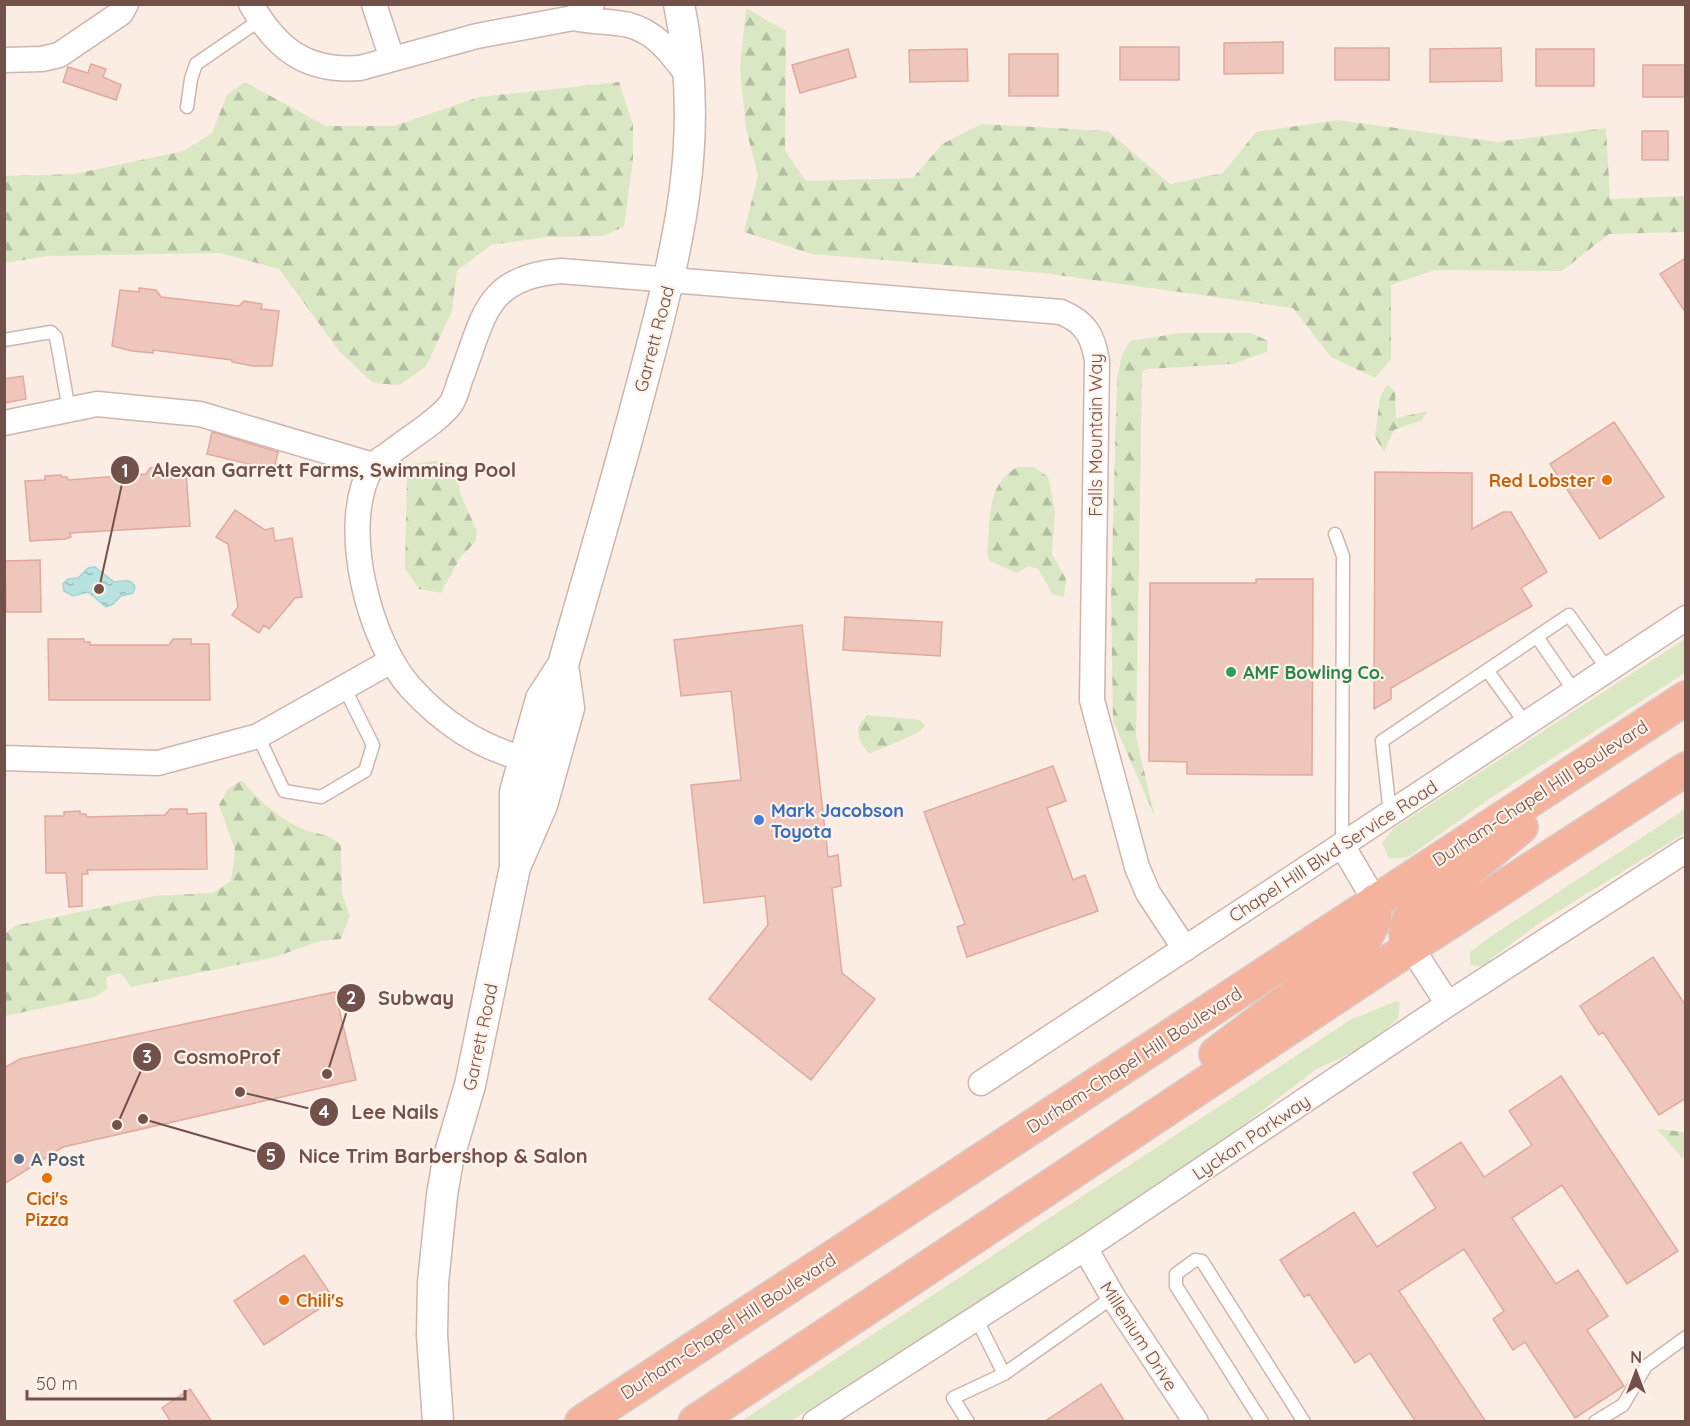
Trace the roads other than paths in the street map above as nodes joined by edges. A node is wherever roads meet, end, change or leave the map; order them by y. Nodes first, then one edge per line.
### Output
1 (126, 4) edge
2 (374, 4) edge
3 (679, 4) edge
4 (582, 11) edge
5 (256, 12) edge
6 (392, 59) junction
7 (4, 60) edge
8 (689, 77) junction
9 (188, 107) dead end
10 (669, 280) junction
11 (4, 340) edge
12 (69, 410) junction
13 (4, 423) edge
14 (373, 465) junction
15 (1335, 534) dead end
16 (1686, 618) edge
17 (1537, 637) junction
18 (391, 661) junction
19 (563, 665) junction
20 (1487, 670) junction
21 (1608, 670) junction
22 (344, 687) junction
23 (1575, 692) junction
24 (1686, 698) edge
25 (1526, 724) junction
26 (258, 736) junction
27 (1626, 737) junction
28 (4, 758) edge
29 (524, 759) junction
30 (1686, 769) edge
31 (1389, 814) junction
32 (1342, 845) junction
33 (1686, 849) edge
34 (515, 867) junction
35 (1375, 901) junction
36 (1411, 947) junction
37 (1185, 949) junction
38 (1448, 1004) junction
39 (981, 1083) dead end
40 (1079, 1168) junction
41 (1085, 1248) junction
42 (1113, 1297) junction
43 (975, 1316) junction
44 (1686, 1337) edge
45 (1004, 1374) junction
46 (438, 1422) edge
47 (582, 1422) edge
48 (695, 1422) edge
49 (815, 1422) edge
50 (968, 1422) edge
51 (1196, 1422) edge
52 (1262, 1422) edge
53 (1304, 1422) edge
54 (1595, 1422) edge

1 - 7 street
2 - 6 street
3 - 8 street, Garrett Road
4 - 6 street
4 - 8 street
5 - 6 street
5 - 9 lane
8 - 10 street, Garrett Road
10 - 14 street, Falls Mountain Way
10 - 19 street, Garrett Road
10 - 37 street, Falls Mountain Way
11 - 12 lane
12 - 13 street
12 - 14 street
14 - 18 street
15 - 32 lane
16 - 21 street, Chapel Hill Blvd Service Road
17 - 20 lane
17 - 21 lane
17 - 23 lane
18 - 22 street
18 - 29 street
19 - 29 street, Garrett Road
19 - 34 street, Garrett Road
20 - 25 lane
20 - 31 lane
21 - 23 street, Chapel Hill Blvd Service Road
22 - 26 street
22 - 26 lane
23 - 25 street, Chapel Hill Blvd Service Road
24 - 27 highway, Durham-Chapel Hill Boulevard
25 - 31 street, Chapel Hill Blvd Service Road
26 - 28 street
27 - 35 highway, Durham-Chapel Hill Boulevard
27 - 36 highway
29 - 34 street, Garrett Road
30 - 36 highway
31 - 32 street, Chapel Hill Blvd Service Road
32 - 35 street
32 - 37 street, Chapel Hill Blvd Service Road
33 - 38 street, Lyckan Parkway
34 - 46 street, Garrett Road
35 - 40 highway
35 - 47 highway, Durham-Chapel Hill Boulevard
36 - 38 street
36 - 40 highway
37 - 39 street, Chapel Hill Blvd Service Road
38 - 41 street, Lyckan Parkway
40 - 48 highway
41 - 42 street, Millenium Drive
41 - 43 street, Lyckan Parkway
42 - 45 lane
42 - 51 street, Millenium Drive
43 - 45 lane
43 - 49 street, Lyckan Parkway
44 - 54 lane
45 - 50 lane
52 - 53 lane

